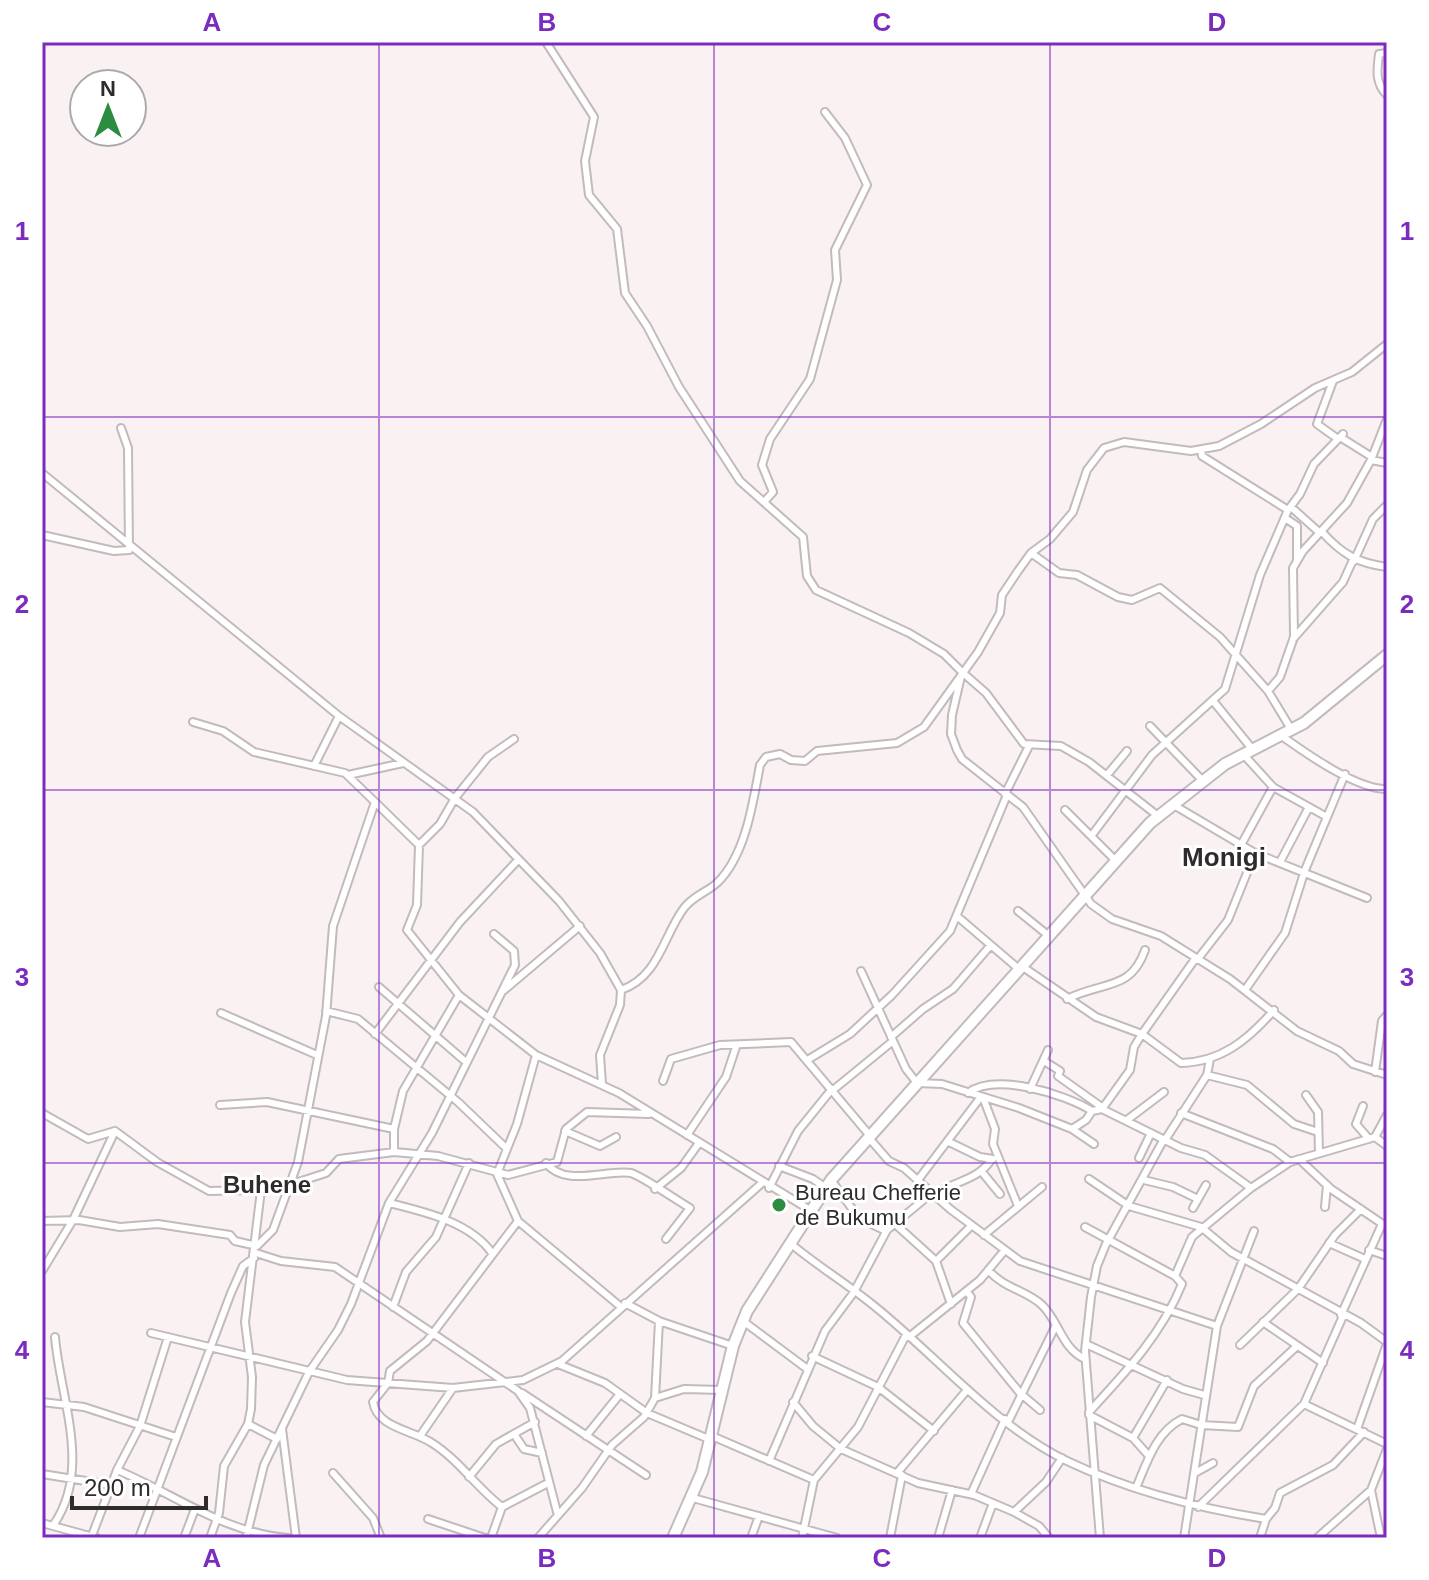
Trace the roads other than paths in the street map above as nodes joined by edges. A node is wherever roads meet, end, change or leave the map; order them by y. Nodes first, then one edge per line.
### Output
1 (546, 42) edge
2 (1387, 53) edge
3 (1387, 95) edge
4 (825, 112) dead end
5 (1387, 344) edge
6 (1333, 381) junction
7 (1387, 419) edge
8 (121, 428) dead end
9 (1340, 437) junction
10 (1201, 450) junction
11 (1372, 458) junction
12 (1387, 463) edge
13 (42, 473) edge
14 (764, 502) junction
15 (1387, 505) edge
16 (1289, 509) junction
17 (1285, 518) junction
18 (1321, 532) junction
19 (42, 535) edge
20 (132, 546) junction
21 (1031, 553) junction
22 (1297, 560) junction
23 (1353, 560) junction
24 (1387, 567) edge
25 (1293, 639) junction
26 (1387, 655) edge
27 (1237, 659) junction
28 (962, 672) junction
29 (1268, 691) junction
30 (1214, 702) junction
31 (339, 716) junction
32 (193, 722) dead end
33 (1150, 726) dead end
34 (1288, 734) junction
35 (514, 739) dead end
36 (1166, 741) junction
37 (1029, 746) junction
38 (1127, 751) dead end
39 (1249, 752) junction
40 (403, 763) junction
41 (314, 766) junction
42 (1345, 774) junction
43 (348, 775) junction
44 (1107, 775) junction
45 (1202, 780) junction
46 (1273, 787) junction
47 (1387, 789) edge
48 (1126, 790) junction
49 (1006, 794) junction
50 (455, 798) junction
51 (375, 802) junction
52 (1172, 804) junction
53 (1309, 807) junction
54 (1065, 810) dead end
55 (1158, 816) junction
56 (1327, 817) junction
57 (1092, 835) junction
58 (419, 845) junction
59 (1241, 845) junction
60 (1255, 853) junction
61 (518, 860) junction
62 (1116, 861) junction
63 (1280, 862) junction
64 (1305, 873) junction
65 (1085, 897) junction
66 (1367, 898) dead end
67 (1018, 911) dead end
68 (958, 917) junction
69 (580, 926) junction
70 (494, 934) dead end
71 (1050, 937) junction
72 (990, 946) junction
73 (1145, 950) dead end
74 (431, 960) junction
75 (1196, 960) junction
76 (1021, 968) junction
77 (861, 971) dead end
78 (379, 987) dead end
79 (621, 990) junction
80 (1245, 990) junction
81 (500, 993) junction
82 (459, 995) junction
83 (1067, 999) junction
84 (397, 1003) junction
85 (877, 1007) junction
86 (1274, 1010) junction
87 (326, 1011) junction
88 (221, 1013) dead end
89 (1387, 1015) edge
90 (487, 1019) junction
91 (375, 1034) junction
92 (1142, 1034) junction
93 (435, 1037) junction
94 (892, 1039) junction
95 (736, 1047) junction
96 (1048, 1050) dead end
97 (317, 1055) junction
98 (536, 1055) junction
99 (809, 1059) junction
100 (1210, 1059) junction
101 (1044, 1061) junction
102 (466, 1062) junction
103 (417, 1069) junction
104 (1375, 1072) junction
105 (1207, 1075) junction
106 (1387, 1075) edge
107 (663, 1081) dead end
108 (917, 1083) junction
109 (602, 1084) junction
110 (833, 1089) junction
111 (1030, 1089) junction
112 (1078, 1091) junction
113 (1164, 1092) dead end
114 (968, 1093) junction
115 (450, 1095) junction
116 (1306, 1095) dead end
117 (982, 1099) junction
118 (1074, 1100) junction
119 (220, 1105) dead end
120 (1363, 1106) dead end
121 (1103, 1109) junction
122 (309, 1110) junction
123 (1092, 1111) junction
124 (42, 1113) edge
125 (1181, 1113) junction
126 (653, 1114) junction
127 (1387, 1115) edge
128 (1127, 1120) junction
129 (394, 1129) junction
130 (1072, 1129) junction
131 (115, 1131) junction
132 (565, 1131) junction
133 (1318, 1132) junction
134 (1151, 1133) junction
135 (687, 1135) junction
136 (616, 1137) dead end
137 (870, 1137) junction
138 (1372, 1138) junction
139 (1164, 1140) junction
140 (949, 1142) junction
141 (699, 1143) junction
142 (1094, 1144) dead end
143 (1387, 1146) edge
144 (506, 1148) junction
145 (394, 1152) junction
146 (1319, 1153) junction
147 (419, 1154) junction
148 (999, 1155) junction
149 (1139, 1158) dead end
150 (1299, 1159) junction
151 (991, 1160) junction
152 (1290, 1162) junction
153 (469, 1163) junction
154 (546, 1163) junction
155 (779, 1166) junction
156 (982, 1172) junction
157 (497, 1174) junction
158 (1089, 1179) dead end
159 (918, 1180) junction
160 (1144, 1180) junction
161 (828, 1184) junction
162 (289, 1185) junction
163 (1206, 1185) dead end
164 (1327, 1185) junction
165 (766, 1186) junction
166 (1042, 1187) dead end
167 (1251, 1188) junction
168 (655, 1189) junction
169 (261, 1190) junction
170 (934, 1193) junction
171 (1000, 1194) dead end
172 (1198, 1199) junction
173 (389, 1203) junction
174 (1018, 1206) junction
175 (1129, 1206) junction
176 (1325, 1207) dead end
177 (1193, 1208) dead end
178 (1361, 1209) junction
179 (810, 1210) junction
180 (446, 1219) junction
181 (73, 1220) junction
182 (42, 1221) edge
183 (518, 1221) junction
184 (894, 1223) junction
185 (971, 1226) junction
186 (1385, 1226) edge
187 (1085, 1227) dead end
188 (1201, 1227) junction
189 (886, 1231) junction
190 (1254, 1231) dead end
191 (984, 1235) junction
192 (666, 1239) dead end
193 (1109, 1241) junction
194 (790, 1243) junction
195 (1329, 1243) junction
196 (1369, 1250) junction
197 (1004, 1251) junction
198 (256, 1252) junction
199 (492, 1253) junction
200 (1387, 1256) edge
201 (1242, 1258) junction
202 (1365, 1259) junction
203 (936, 1261) junction
204 (988, 1270) junction
205 (42, 1271) edge
206 (1175, 1276) junction
207 (357, 1282) junction
208 (1094, 1287) junction
209 (1298, 1289) junction
210 (854, 1292) junction
211 (967, 1292) junction
212 (951, 1304) junction
213 (623, 1305) junction
214 (393, 1307) junction
215 (1172, 1309) junction
216 (1342, 1315) junction
217 (659, 1321) junction
218 (743, 1321) junction
219 (1263, 1322) junction
220 (1056, 1325) junction
221 (1217, 1326) junction
222 (151, 1333) dead end
223 (432, 1334) junction
224 (908, 1336) junction
225 (55, 1337) dead end
226 (168, 1337) junction
227 (1387, 1343) edge
228 (1086, 1344) junction
229 (1240, 1345) dead end
230 (733, 1346) junction
231 (1296, 1347) junction
232 (211, 1348) junction
233 (812, 1356) junction
234 (248, 1359) junction
235 (1085, 1359) junction
236 (1323, 1363) junction
237 (558, 1364) junction
238 (1133, 1364) junction
239 (806, 1368) junction
240 (309, 1372) junction
241 (1167, 1380) junction
242 (388, 1383) junction
243 (507, 1383) junction
244 (878, 1387) junction
245 (453, 1388) junction
246 (722, 1390) junction
247 (967, 1390) junction
248 (518, 1391) junction
249 (1020, 1393) junction
250 (620, 1394) junction
251 (1204, 1395) junction
252 (655, 1398) junction
253 (42, 1402) edge
254 (793, 1402) junction
255 (68, 1404) junction
256 (1304, 1404) junction
257 (1040, 1410) dead end
258 (647, 1413) junction
259 (1089, 1414) junction
260 (1007, 1420) junction
261 (535, 1422) junction
262 (248, 1424) junction
263 (1201, 1425) junction
264 (140, 1426) junction
265 (282, 1429) junction
266 (1360, 1430) junction
267 (934, 1431) junction
268 (514, 1434) junction
269 (420, 1436) junction
270 (586, 1436) junction
271 (176, 1437) junction
272 (712, 1438) junction
273 (1133, 1438) junction
274 (277, 1439) junction
275 (1387, 1446) edge
276 (841, 1449) junction
277 (607, 1451) junction
278 (542, 1453) junction
279 (1149, 1456) junction
280 (1062, 1458) junction
281 (769, 1461) junction
282 (1213, 1463) dead end
283 (117, 1470) junction
284 (1094, 1471) junction
285 (333, 1473) dead end
286 (1195, 1473) junction
287 (42, 1474) edge
288 (899, 1474) junction
289 (646, 1475) dead end
290 (469, 1477) junction
291 (72, 1478) junction
292 (814, 1480) junction
293 (548, 1483) junction
294 (111, 1485) junction
295 (157, 1487) junction
296 (1136, 1488) junction
297 (952, 1490) junction
298 (1371, 1490) junction
299 (971, 1494) junction
300 (693, 1498) junction
301 (993, 1503) junction
302 (1194, 1506) junction
303 (502, 1507) junction
304 (195, 1509) junction
305 (557, 1512) junction
306 (1014, 1512) junction
307 (759, 1516) junction
308 (428, 1519) dead end
309 (1266, 1519) junction
310 (217, 1520) junction
311 (42, 1523) edge
312 (54, 1524) junction
313 (803, 1530) junction
314 (248, 1535) edge
315 (93, 1537) edge
316 (139, 1538) edge
317 (185, 1538) edge
318 (210, 1538) edge
319 (288, 1538) edge
320 (296, 1538) edge
321 (381, 1538) edge
322 (485, 1538) edge
323 (491, 1538) edge
324 (538, 1538) edge
325 (673, 1538) edge
326 (751, 1538) edge
327 (802, 1538) edge
328 (837, 1538) edge
329 (890, 1538) edge
330 (938, 1538) edge
331 (980, 1538) edge
332 (1049, 1538) edge
333 (1100, 1538) edge
334 (1184, 1538) edge
335 (1260, 1538) edge
336 (1317, 1538) edge
337 (1381, 1538) edge

1 - 14 street
2 - 3 street
4 - 14 street
5 - 6 street
6 - 9 street
6 - 10 street
7 - 11 street
8 - 20 street
9 - 11 street
9 - 16 street
10 - 16 street
10 - 21 street
11 - 12 street
11 - 18 street
13 - 20 street
14 - 28 street
15 - 23 street
16 - 17 street
16 - 18 street
17 - 22 street
17 - 27 street
18 - 22 street
18 - 23 street
19 - 20 street
20 - 31 street
21 - 27 street
21 - 28 street
22 - 25 street
23 - 24 street
23 - 25 street
25 - 29 street
26 - 34 highway
27 - 29 street
27 - 30 street
28 - 37 street
28 - 49 street
28 - 79 street
29 - 34 street
30 - 36 street
30 - 39 street
31 - 40 street
31 - 41 street
32 - 41 street
33 - 36 street
34 - 39 highway
34 - 42 street
35 - 50 street
36 - 45 street
36 - 48 street
37 - 44 street
37 - 49 street
38 - 44 street
39 - 45 highway
39 - 46 street
40 - 43 street
40 - 50 street
41 - 43 street
42 - 47 street
42 - 56 street
43 - 51 street
44 - 48 street
45 - 52 highway
46 - 53 street
46 - 59 street
48 - 55 street
48 - 57 street
49 - 65 street
49 - 68 street
50 - 58 street
50 - 61 street
51 - 58 street
51 - 87 street
52 - 55 highway
52 - 59 street
53 - 56 street
53 - 63 street
54 - 57 street
55 - 62 highway
56 - 64 street
57 - 62 street
58 - 74 street
59 - 60 street
60 - 63 street
60 - 75 street
61 - 69 street
61 - 74 street
62 - 65 highway
63 - 64 street
64 - 66 street
64 - 80 street
65 - 71 highway
65 - 75 street
67 - 71 street
68 - 72 street
68 - 85 street
69 - 79 street
69 - 81 street
70 - 81 street
71 - 76 highway
72 - 76 street
72 - 94 street
73 - 83 street
74 - 82 street
74 - 84 street
75 - 80 street
75 - 92 street
76 - 83 street
76 - 108 highway
77 - 85 street
78 - 84 street
79 - 109 street
80 - 86 street
81 - 90 street
82 - 90 street
82 - 93 street
83 - 92 street
84 - 91 street
84 - 93 street
85 - 94 street
85 - 99 street
86 - 100 street
86 - 104 street
87 - 91 street
87 - 97 street
88 - 97 street
89 - 104 street
90 - 98 street
90 - 102 street
91 - 103 street
92 - 100 street
92 - 121 street
93 - 102 street
93 - 103 street
94 - 108 street
94 - 110 street
95 - 99 street
95 - 107 street
95 - 135 street
96 - 101 street
97 - 122 street
98 - 109 street
98 - 144 street
99 - 110 street
100 - 105 street
101 - 111 street
101 - 112 street
102 - 115 street
103 - 115 street
103 - 129 street
104 - 106 street
105 - 125 street
105 - 133 street
108 - 114 street
108 - 137 highway
109 - 126 street
110 - 137 street
110 - 155 street
111 - 114 street
111 - 118 street
112 - 118 street
112 - 121 street
113 - 128 street
114 - 117 street
115 - 144 street
115 - 147 street
116 - 133 street
117 - 130 street
117 - 140 street
117 - 148 street
118 - 123 street
119 - 122 street
120 - 138 street
121 - 123 street
121 - 128 street
122 - 129 street
122 - 162 street
123 - 130 street
124 - 131 street
125 - 139 street
125 - 152 street
126 - 132 street
126 - 135 street
127 - 138 street
128 - 134 street
129 - 145 street
130 - 142 street
131 - 169 street
131 - 181 street
132 - 136 street
132 - 154 street
133 - 146 street
134 - 139 street
134 - 149 street
135 - 141 street
137 - 159 street
137 - 161 highway
138 - 143 street
138 - 146 street
139 - 160 street
139 - 167 street
140 - 151 street
140 - 159 street
141 - 165 street
141 - 168 street
144 - 157 street
145 - 147 street
145 - 162 street
146 - 150 street
147 - 153 street
147 - 173 street
148 - 151 street
148 - 174 street
150 - 152 street
150 - 164 street
151 - 156 street
152 - 167 street
153 - 157 street
153 - 180 street
154 - 157 street
154 - 168 street
155 - 161 street
155 - 165 street
156 - 170 street
156 - 171 street
157 - 183 street
158 - 175 street
159 - 170 street
160 - 172 street
160 - 175 street
161 - 179 highway
161 - 189 street
162 - 169 street
162 - 198 street
163 - 172 street
164 - 176 street
164 - 178 street
165 - 179 street
165 - 213 street
166 - 174 street
167 - 188 street
168 - 192 street
169 - 198 street
170 - 184 street
170 - 185 street
172 - 177 street
173 - 180 street
173 - 207 street
174 - 191 street
175 - 188 street
175 - 193 street
178 - 186 street
178 - 195 street
179 - 194 highway
180 - 199 street
180 - 214 street
181 - 182 street
181 - 198 street
181 - 205 street
183 - 199 street
183 - 213 street
184 - 189 street
184 - 203 street
185 - 191 street
185 - 203 street
186 - 196 street
187 - 193 street
188 - 201 street
188 - 206 street
189 - 210 street
190 - 201 street
191 - 197 street
193 - 206 street
193 - 208 street
194 - 210 street
194 - 218 highway
195 - 202 street
195 - 209 street
196 - 200 street
196 - 202 street
197 - 204 street
197 - 208 street
198 - 207 street
198 - 232 street
198 - 234 street
199 - 223 street
201 - 209 street
201 - 221 street
202 - 216 street
203 - 212 street
204 - 211 street
204 - 220 street
206 - 215 street
207 - 214 street
207 - 240 street
208 - 215 street
208 - 228 street
209 - 216 street
209 - 219 street
210 - 224 street
210 - 233 street
211 - 212 street
211 - 249 street
212 - 224 street
213 - 217 street
213 - 237 street
214 - 223 street
215 - 221 street
215 - 238 street
216 - 227 street
216 - 236 street
217 - 230 street
217 - 252 street
218 - 230 highway
218 - 239 street
219 - 229 street
219 - 231 street
220 - 235 street
220 - 249 street
221 - 251 street
222 - 226 street
223 - 242 street
223 - 243 street
224 - 244 street
224 - 247 street
225 - 255 street
226 - 232 street
226 - 264 street
227 - 266 street
228 - 235 street
228 - 238 street
230 - 246 highway
231 - 236 street
231 - 263 street
232 - 234 street
232 - 271 street
233 - 239 street
233 - 244 street
234 - 240 street
234 - 262 street
235 - 259 street
236 - 256 street
237 - 243 street
237 - 250 street
238 - 241 street
238 - 259 street
239 - 254 street
240 - 242 street
240 - 265 street
241 - 251 street
241 - 273 street
242 - 245 street
242 - 269 street
243 - 245 street
243 - 248 street
244 - 267 street
244 - 276 street
245 - 269 street
246 - 252 street
246 - 272 highway
247 - 260 street
247 - 267 street
248 - 261 street
248 - 270 street
249 - 257 street
249 - 260 street
250 - 258 street
250 - 270 street
251 - 263 street
252 - 258 street
253 - 255 street
254 - 276 street
254 - 281 street
255 - 264 street
255 - 291 street
256 - 266 street
256 - 302 street
258 - 272 street
258 - 277 street
259 - 273 street
259 - 284 street
260 - 280 street
260 - 299 street
261 - 268 street
261 - 278 street
262 - 274 street
262 - 310 street
263 - 279 street
263 - 286 street
264 - 271 street
264 - 283 street
265 - 274 street
265 - 320 street
266 - 275 street
266 - 309 street
267 - 288 street
268 - 278 street
268 - 290 street
269 - 290 street
270 - 277 street
271 - 295 street
272 - 281 street
272 - 300 highway
273 - 279 street
274 - 314 street
275 - 298 street
276 - 288 street
276 - 292 street
277 - 289 street
277 - 305 street
278 - 293 street
279 - 296 street
280 - 284 street
280 - 306 street
281 - 292 street
282 - 286 street
283 - 294 street
283 - 295 street
284 - 296 street
284 - 333 street
285 - 321 street
286 - 302 street
287 - 291 street
288 - 297 street
288 - 329 street
290 - 303 street
291 - 294 street
291 - 312 street
292 - 313 street
293 - 303 street
293 - 305 street
294 - 315 street
295 - 304 street
295 - 316 street
296 - 302 street
297 - 299 street
297 - 330 street
298 - 336 street
298 - 337 street
299 - 301 street
300 - 307 street
300 - 325 highway
301 - 306 street
301 - 331 street
302 - 309 street
302 - 334 street
303 - 323 street
304 - 310 street
304 - 317 street
305 - 324 street
306 - 332 street
307 - 313 street
307 - 326 street
308 - 322 street
309 - 335 street
310 - 314 street
310 - 318 street
311 - 312 street
312 - 315 street
313 - 327 street
313 - 328 street
314 - 319 street

